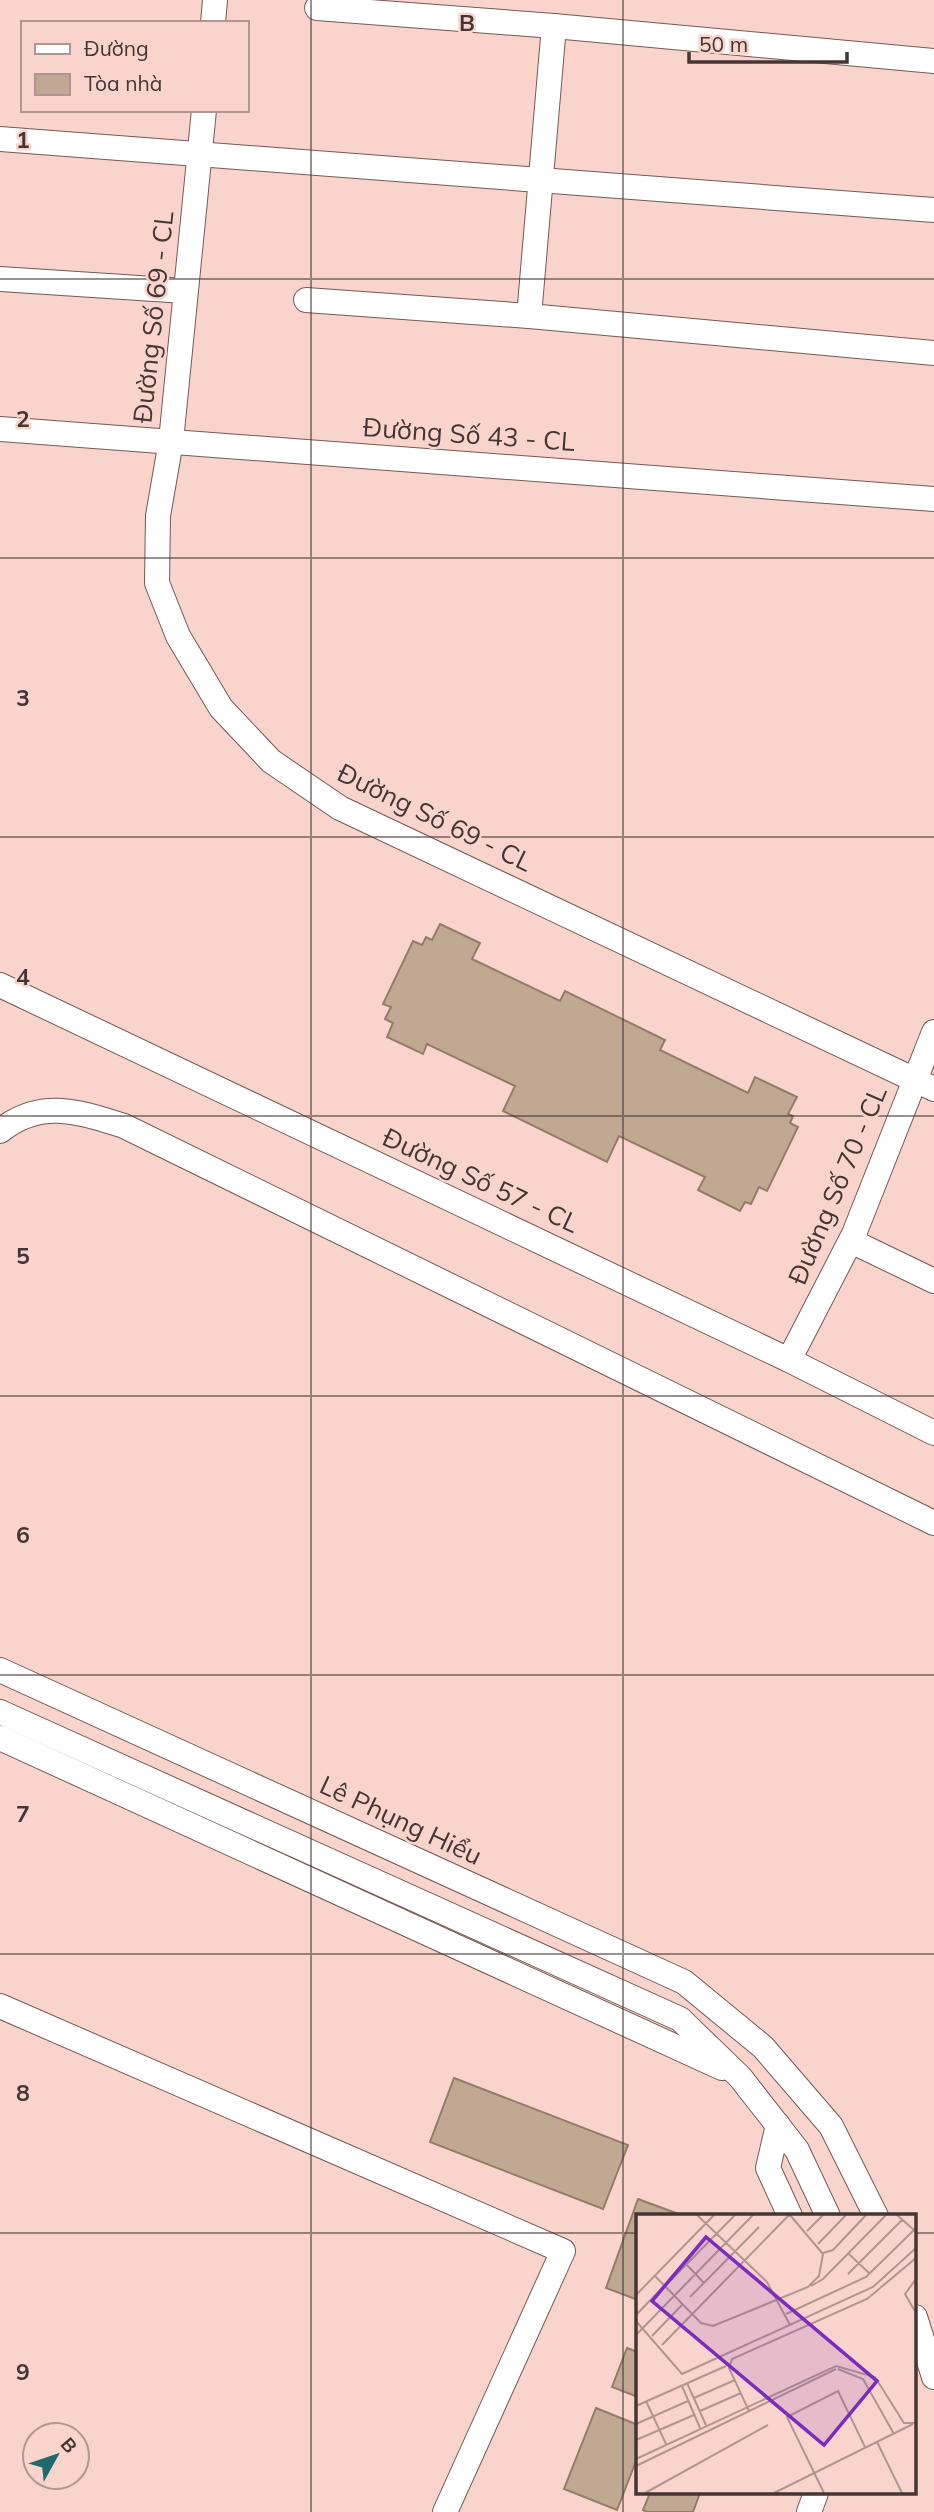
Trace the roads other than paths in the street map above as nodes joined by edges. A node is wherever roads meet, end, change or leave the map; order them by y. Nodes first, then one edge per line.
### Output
1 (205, 0) edge
2 (215, 0) edge
3 (317, 8) dead end
4 (213, 21) edge
5 (554, 26) junction
6 (934, 61) edge
7 (204, 112) edge
8 (0, 139) edge
9 (200, 155) junction
10 (541, 181) junction
11 (934, 211) edge
12 (0, 279) edge
13 (186, 291) junction
14 (306, 300) dead end
15 (528, 316) junction
16 (934, 353) edge
17 (0, 429) edge
18 (171, 442) junction
19 (934, 499) edge
20 (0, 985) edge
21 (934, 1032) edge
22 (924, 1085) edge
23 (0, 1131) edge
24 (851, 1241) junction
25 (934, 1282) edge
26 (789, 1360) junction
27 (934, 1433) edge
28 (934, 1523) edge
29 (0, 1670) edge
30 (0, 1684) edge
31 (44, 1697) junction
32 (0, 1713) edge
33 (16, 1737) edge
34 (0, 2006) edge
35 (778, 2125) junction
36 (789, 2214) edge
37 (827, 2214) edge
38 (875, 2214) edge
39 (916, 2322) edge
40 (927, 2374) edge
41 (816, 2494) edge
42 (446, 2512) edge
43 (808, 2512) edge

1 - 2 street
2 - 4 street
3 - 5 street
5 - 6 street
5 - 10 street
7 - 9 street, Đường Số 69 - CL
8 - 9 street
9 - 10 street
9 - 13 street, Đường Số 69 - CL
10 - 11 street
10 - 15 street
12 - 13 street
13 - 18 street, Đường Số 69 - CL
14 - 15 street
15 - 16 street
17 - 18 street, Đường Số 43 - CL
18 - 19 street, Đường Số 43 - CL
18 - 22 street, Đường Số 69 - CL
20 - 26 street, Đường Số 57 - CL
21 - 22 street, Đường Số 70 - CL
22 - 24 street, Đường Số 70 - CL
23 - 28 street
24 - 25 street
24 - 26 street, Đường Số 70 - CL
26 - 27 street, Đường Số 57 - CL
29 - 31 street, Lê Phụng Hiểu
30 - 31 street, Lê Phụng Hiểu
31 - 33 street
31 - 38 street, Lê Phụng Hiểu
32 - 33 street
33 - 35 street
34 - 42 street
35 - 36 street
35 - 37 street
39 - 40 street
41 - 43 street

